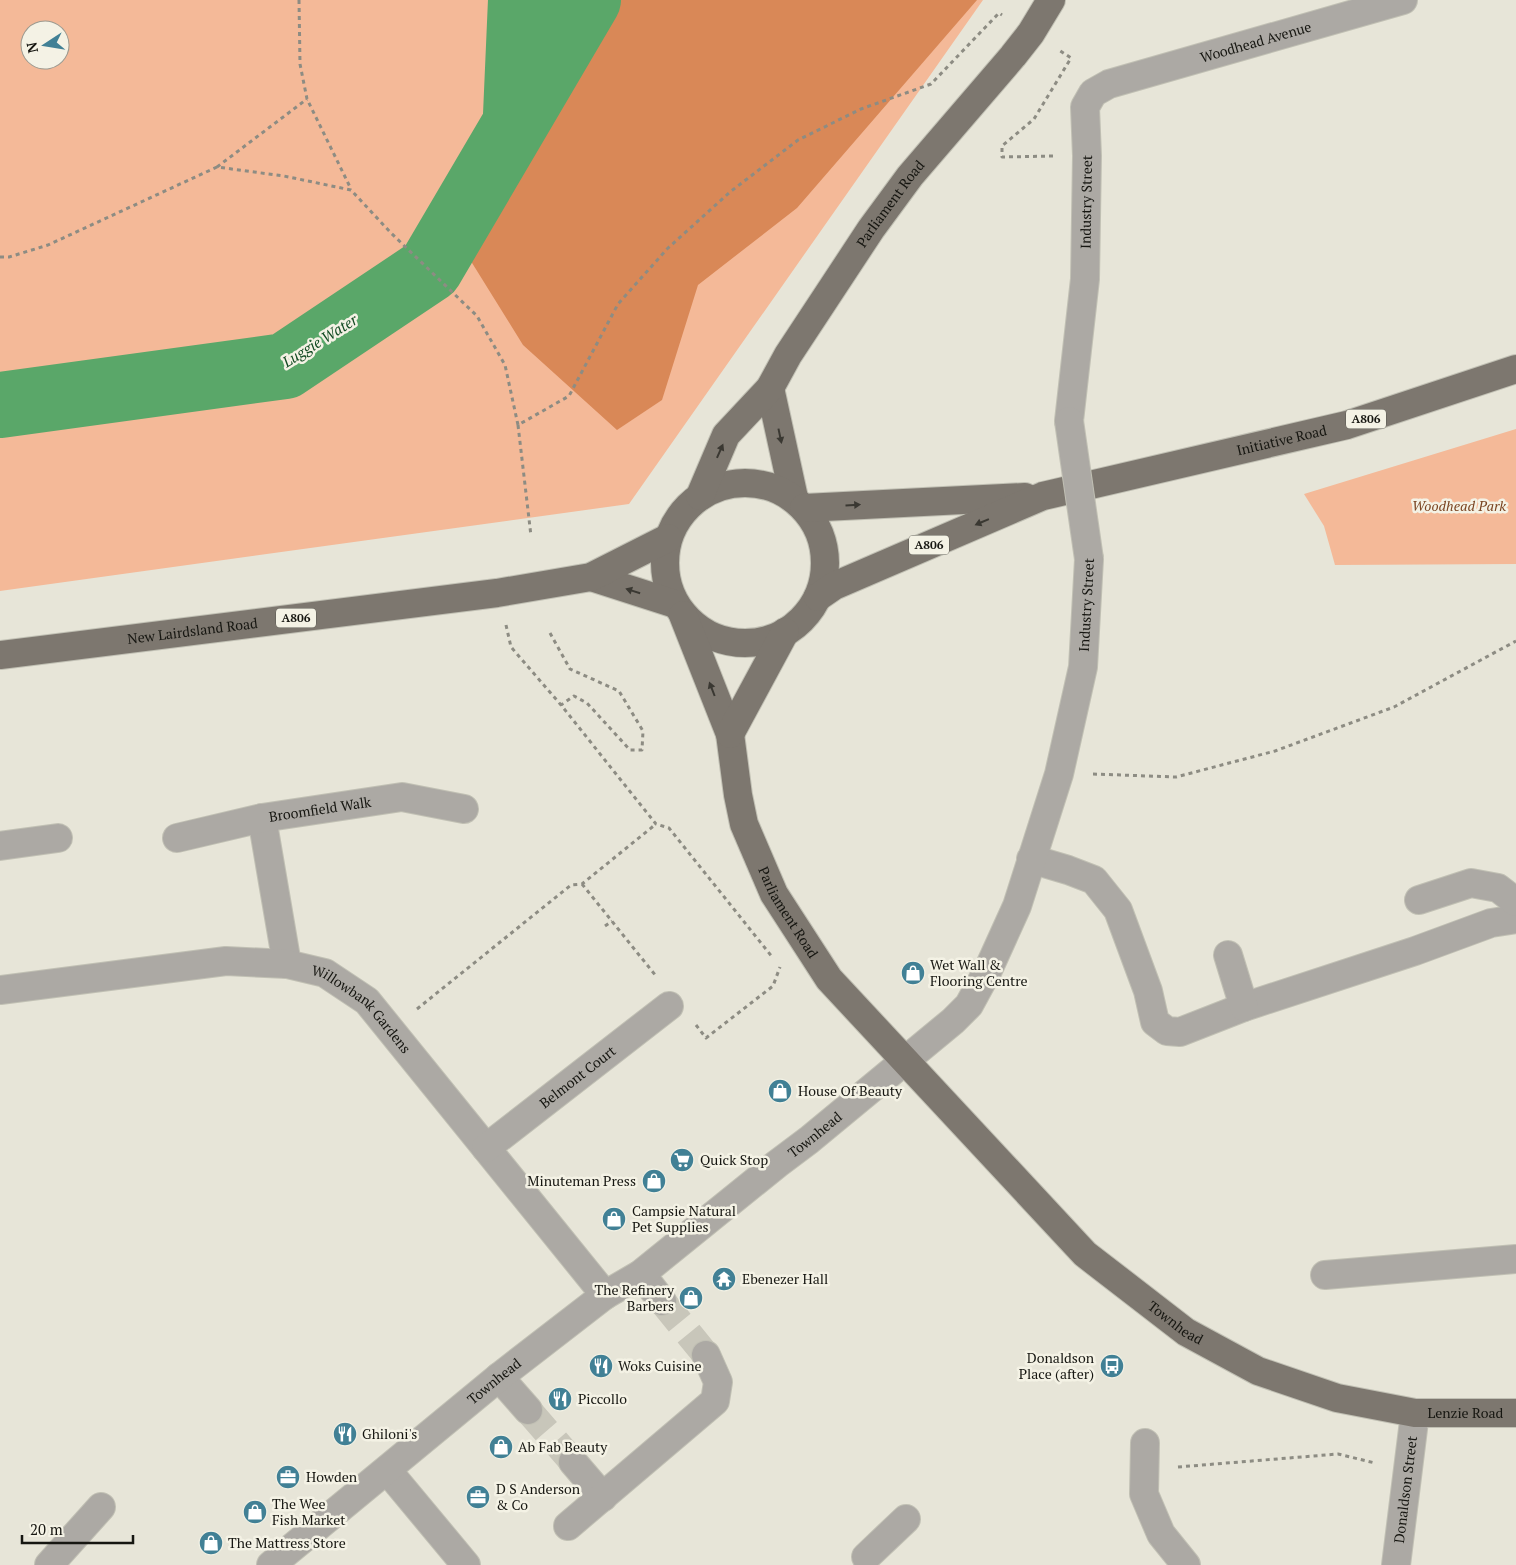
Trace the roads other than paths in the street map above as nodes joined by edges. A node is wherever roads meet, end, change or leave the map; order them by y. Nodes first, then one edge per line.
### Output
1 (1051, 0) edge
2 (1403, 0) edge
3 (1109, 84) joint
4 (1516, 369) edge
5 (770, 388) junction
6 (700, 496) junction
7 (1043, 496) junction
8 (799, 503) junction
9 (668, 538) junction
10 (591, 577) junction
11 (818, 598) junction
12 (679, 610) junction
13 (785, 632) junction
14 (0, 655) edge
15 (730, 734) junction
16 (464, 809) dead end
17 (262, 818) junction
18 (58, 838) dead end
19 (177, 838) dead end
20 (0, 846) edge
21 (1031, 859) junction
22 (1419, 900) dead end
23 (1516, 902) edge
24 (1516, 918) edge
25 (1228, 955) dead end
26 (287, 964) junction
27 (0, 990) edge
28 (669, 1006) dead end
29 (1244, 1007) junction
30 (905, 1061) junction
31 (486, 1148) junction
32 (1516, 1259) edge
33 (641, 1274) junction
34 (1325, 1275) dead end
35 (605, 1295) junction
36 (662, 1301) tunnel mouth
37 (706, 1355) tunnel mouth
38 (499, 1377) junction
39 (528, 1410) tunnel mouth
40 (1415, 1412) junction
41 (1516, 1413) edge
42 (1145, 1443) dead end
43 (573, 1462) tunnel mouth
44 (387, 1470) junction
45 (603, 1496) junction
46 (101, 1507) dead end
47 (906, 1519) dead end
48 (568, 1526) dead end
49 (865, 1562) edge
50 (1398, 1562) edge
51 (49, 1565) edge
52 (271, 1565) edge
53 (466, 1565) edge
54 (1186, 1565) edge

1 - 5 main road, Parliament Road
2 - 3 street, Woodhead Avenue
3 - 21 street, Industry Street, bridge
4 - 7 main road, Initiative Road / A806
6 -> 5 main road, Parliament Road
5 -> 8 main road
6 - 8 main road
6 - 9 main road
8 -> 7 main road, A806
7 -> 11 main road, A806
8 - 11 main road
9 - 10 main road, New Lairdsland Road / A806
9 - 12 main road
12 -> 10 main road, New Lairdsland Road / A806
10 - 14 main road, New Lairdsland Road / A806
11 - 13 main road
12 - 13 main road
15 -> 12 main road, Parliament Road
13 - 15 main road
15 - 30 main road, Parliament Road
16 - 17 street, Broomfield Walk
17 - 19 street, Broomfield Walk
17 - 26 street
18 - 20 street
21 - 29 street
21 - 30 street, Industry Street
22 - 23 street
24 - 29 street
25 - 29 street
26 - 27 street, Willowbank Gardens
26 - 31 street, Willowbank Gardens
28 - 31 street, Belmont Court
30 - 33 street, Townhead
30 - 40 main road, Townhead
31 - 35 street, Willowbank Gardens
32 - 34 street
33 - 35 street, Townhead
33 - 36 street
35 - 38 street, Townhead
37 - 45 street
38 - 39 street
38 - 44 street, Townhead
40 - 41 main road, Lenzie Road
40 - 50 street, Donaldson Street
42 - 54 street
43 - 45 street
44 - 52 street, Townhead
44 - 53 street
45 - 48 street
46 - 51 street
47 - 49 street

